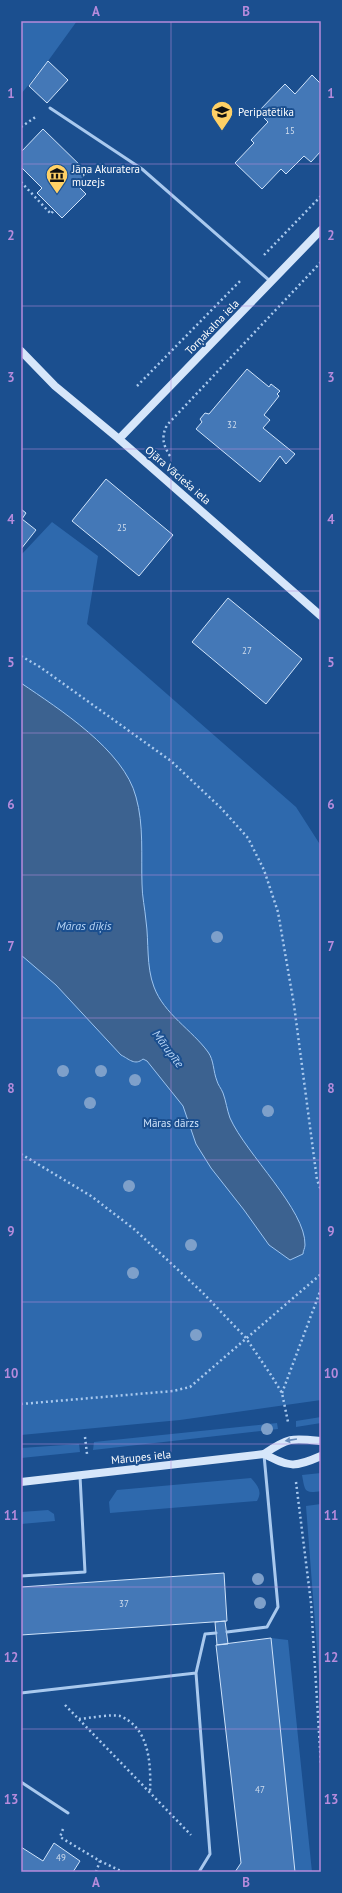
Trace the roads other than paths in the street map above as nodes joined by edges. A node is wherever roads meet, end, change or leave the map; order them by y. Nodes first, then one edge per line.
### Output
1 (50, 108) dead end
2 (321, 230) edge
3 (272, 282) junction
4 (21, 350) edge
5 (119, 439) junction
6 (321, 616) edge
7 (321, 1441) edge
8 (264, 1454) junction
9 (321, 1456) edge
10 (80, 1475) junction
11 (21, 1482) edge
12 (21, 1576) edge
13 (227, 1632) dead end
14 (216, 1633) dead end
15 (196, 1673) junction
16 (21, 1693) edge
17 (21, 1782) edge
18 (68, 1813) road end
19 (199, 1872) edge

1 - 3 lane
2 - 3 street, Torņakalna iela
3 - 5 street, Torņakalna iela
4 - 5 street, Ojāra Vācieša iela
5 - 6 street, Ojāra Vācieša iela
7 -> 8 street, Mārupes iela
8 - 9 street
8 - 10 street, Mārupes iela
8 - 13 lane
10 - 11 street, Mārupes iela
10 - 12 lane
14 - 15 lane
15 - 16 lane
15 - 19 lane
17 - 18 lane

